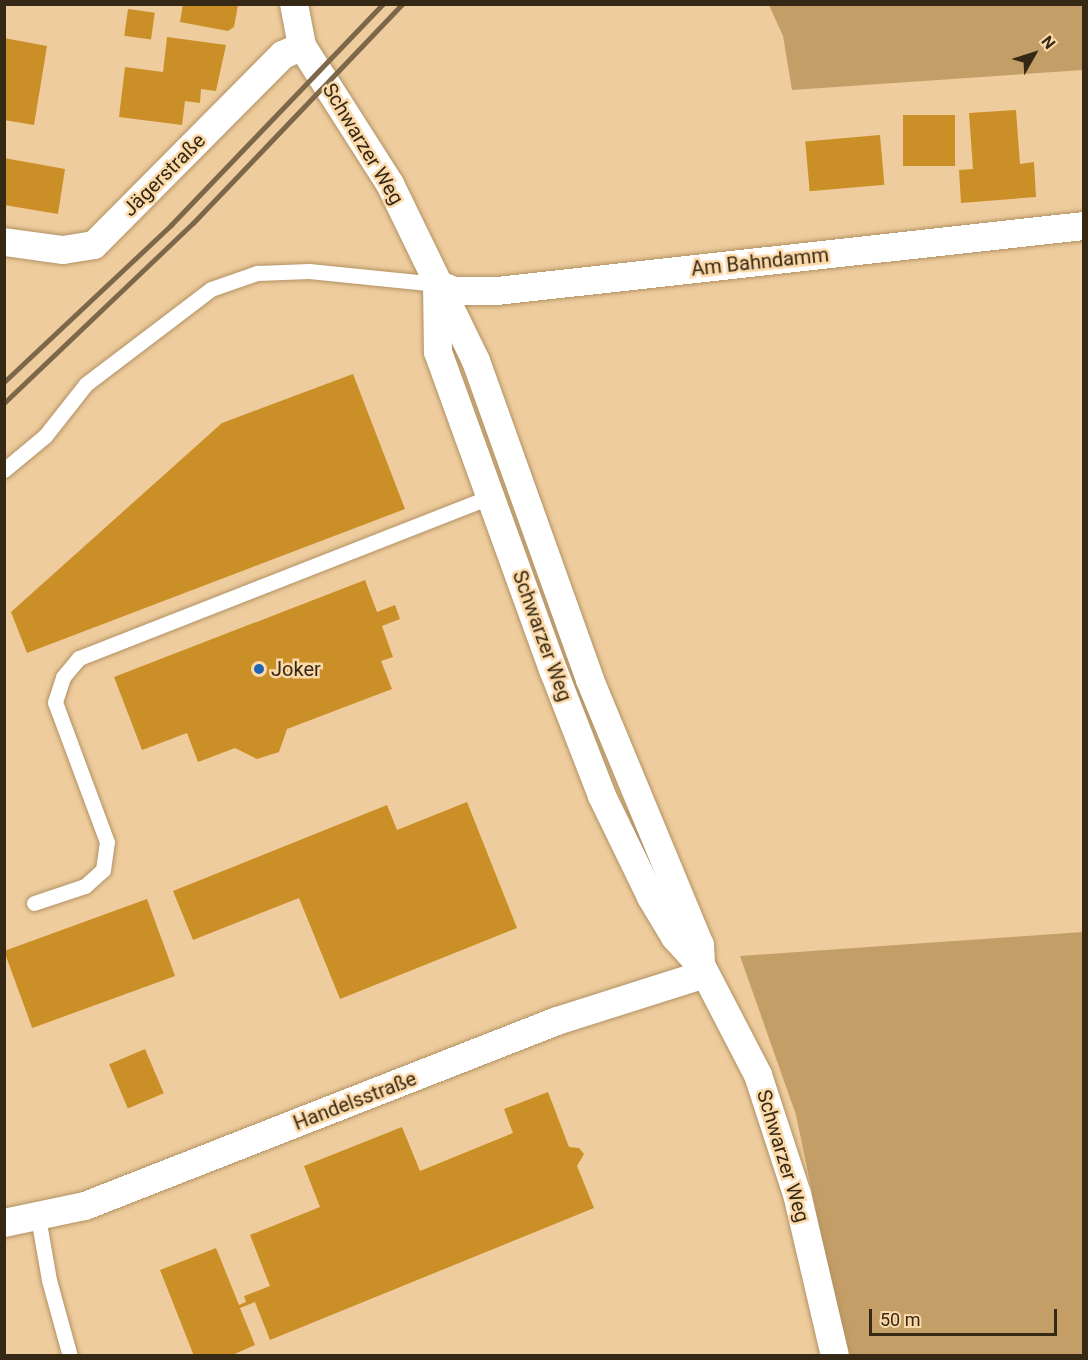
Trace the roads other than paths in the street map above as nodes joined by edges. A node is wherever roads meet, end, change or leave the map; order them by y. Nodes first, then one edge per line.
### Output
1 (294, 4) edge
2 (302, 46) junction
3 (1083, 226) edge
4 (4, 242) edge
5 (437, 284) junction
6 (4, 470) edge
7 (490, 497) junction
8 (34, 903) dead end
9 (703, 971) junction
10 (38, 1217) junction
11 (4, 1223) edge
12 (70, 1356) edge
13 (836, 1356) edge

1 - 2 street, Schwarzer Weg
2 - 4 street, Jägerstraße
2 - 5 street, Schwarzer Weg
3 - 5 street, Am Bahndamm
5 - 6 lane
5 - 7 street, Schwarzer Weg
5 - 9 street, Schwarzer Weg
7 - 8 lane
7 - 9 street, Schwarzer Weg
9 - 10 street, Handelsstraße
9 - 13 street, Schwarzer Weg
10 - 11 street, Handelsstraße
10 - 12 lane

